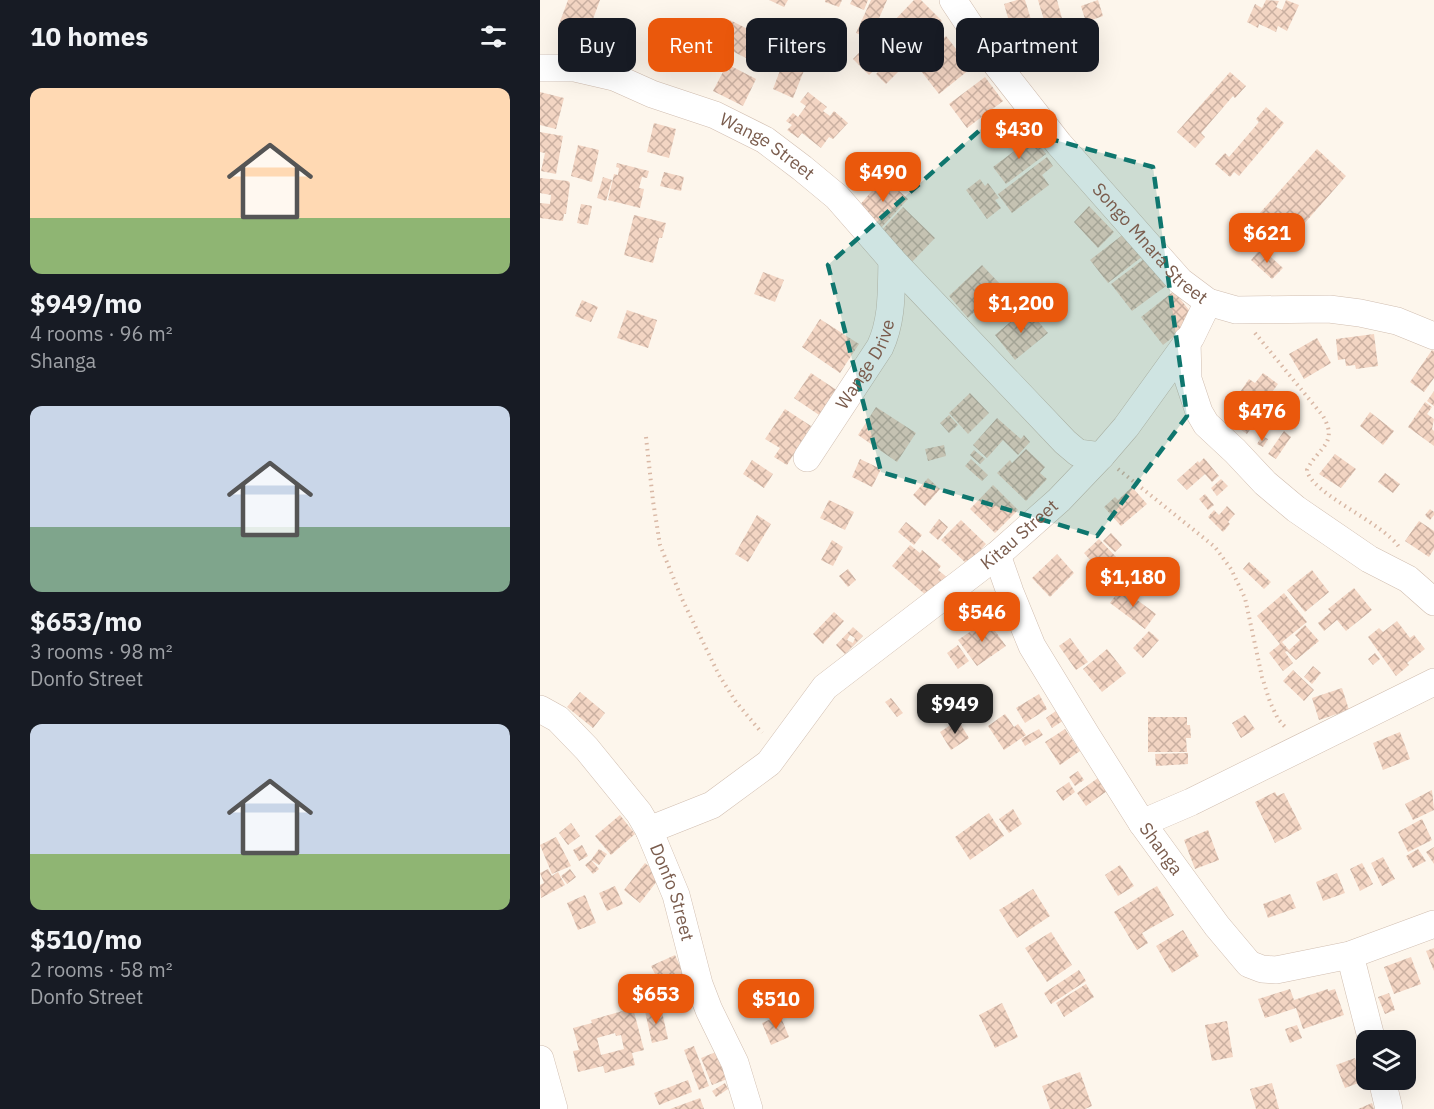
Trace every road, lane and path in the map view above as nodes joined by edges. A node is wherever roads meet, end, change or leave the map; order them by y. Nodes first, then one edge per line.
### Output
1 (953, 0) edge
2 (540, 68) edge
3 (892, 260) junction
4 (1208, 302) junction
5 (1236, 309) junction
6 (1434, 336) edge
7 (1186, 340) junction
8 (646, 437) dead end
9 (1101, 456) junction
10 (807, 458) dead end
11 (997, 555) junction
12 (1407, 579) junction
13 (1434, 602) edge
14 (1434, 681) edge
15 (540, 709) edge
16 (1303, 747) junction
17 (777, 752) junction
18 (1142, 823) junction
19 (649, 830) junction
20 (1434, 924) edge
21 (1350, 955) junction
22 (1369, 1030) edge
23 (541, 1066) edge
24 (1384, 1090) edge
25 (554, 1109) edge
26 (749, 1109) edge
27 (1389, 1109) edge

1 - 4 street, Songo Mnara Street
2 - 3 street, Wange Street
3 - 9 street, Wange Street
3 - 10 street, Wange Drive
4 - 5 street, Songo Mnara Street
4 - 7 street, Kitau Street
5 - 6 street, Songo Mnara Street
5 - 12 path
7 - 9 street, Kitau Street
7 - 12 street
8 - 17 path
9 - 11 street, Kitau Street
9 - 16 path
11 - 17 street, Kitau Street
11 - 18 street, Shanga
12 - 13 street
14 - 16 street
15 - 19 street, Donfo Street
16 - 18 street
17 - 19 street, Kitau Street
18 - 21 street, Shanga
19 - 26 street, Donfo Street
20 - 21 street, Shanga
21 - 22 street
23 - 25 street
24 - 27 street

